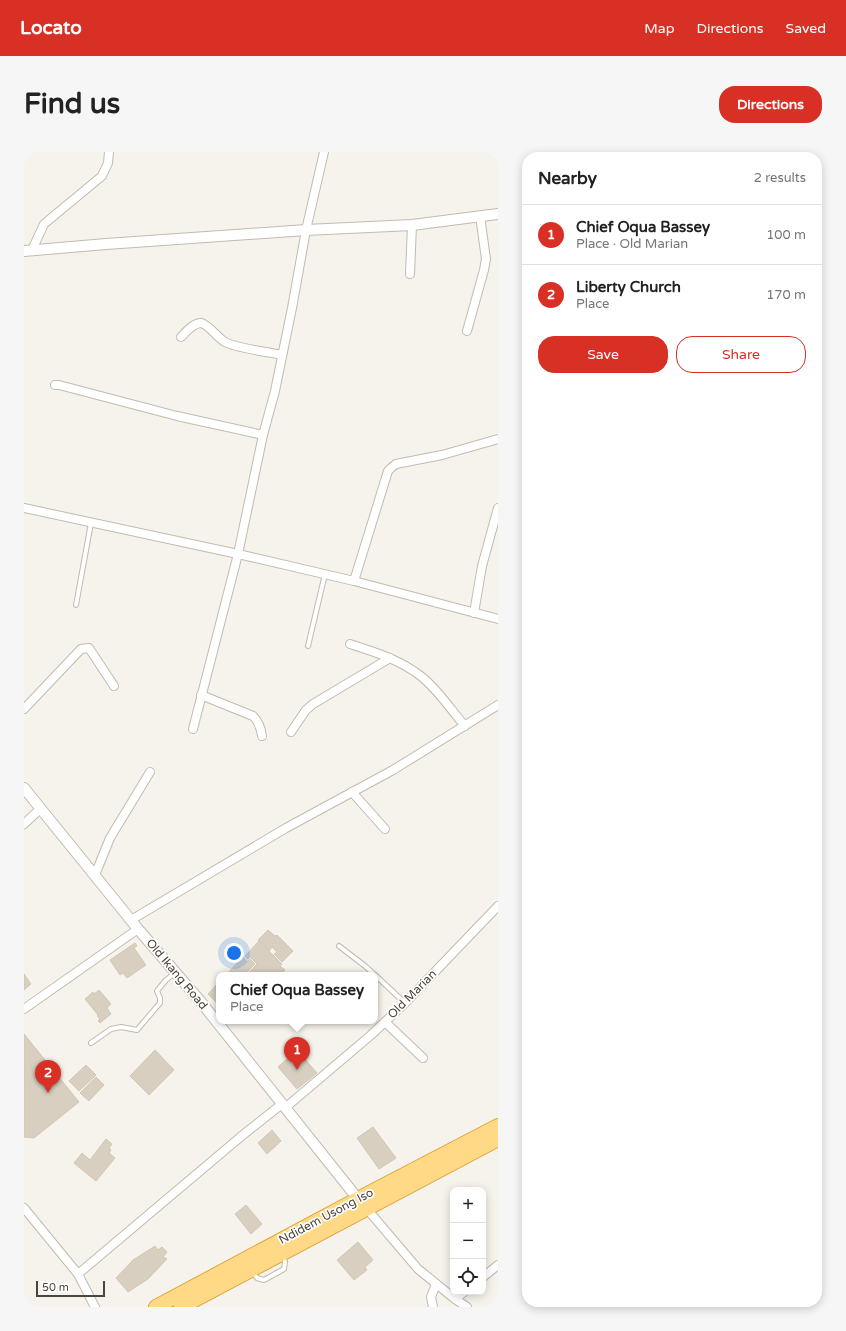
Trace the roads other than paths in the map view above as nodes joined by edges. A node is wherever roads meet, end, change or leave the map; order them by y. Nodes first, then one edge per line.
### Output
1 (109, 152) edge
2 (324, 152) edge
3 (498, 214) edge
4 (480, 216) junction
5 (412, 225) junction
6 (306, 230) junction
7 (28, 251) edge
8 (410, 274) dead end
9 (467, 331) dead end
10 (181, 337) dead end
11 (282, 355) junction
12 (55, 385) dead end
13 (263, 435) junction
14 (498, 439) edge
15 (24, 508) edge
16 (498, 508) edge
17 (91, 522) junction
18 (238, 554) junction
19 (325, 574) junction
20 (354, 581) junction
21 (76, 605) dead end
22 (474, 613) junction
23 (498, 619) edge
24 (350, 644) dead end
25 (308, 646) dead end
26 (390, 658) junction
27 (114, 686) dead end
28 (201, 695) junction
29 (498, 705) edge
30 (24, 709) edge
31 (465, 726) junction
32 (193, 729) dead end
33 (291, 732) dead end
34 (262, 736) dead end
35 (150, 772) dead end
36 (24, 788) edge
37 (352, 792) junction
38 (41, 808) junction
39 (24, 824) edge
40 (385, 829) dead end
41 (95, 875) junction
42 (498, 906) edge
43 (131, 920) junction
44 (138, 929) junction
45 (339, 946) dead end
46 (175, 972) junction
47 (371, 972) edge
48 (378, 978) edge
49 (405, 1003) junction
50 (24, 1009) edge
51 (216, 1021) edge
52 (385, 1022) junction
53 (218, 1024) edge
54 (91, 1043) dead end
55 (423, 1058) dead end
56 (283, 1106) junction
57 (498, 1126) edge
58 (498, 1139) edge
59 (362, 1204) junction
60 (24, 1208) edge
61 (498, 1265) edge
62 (78, 1274) junction
63 (486, 1275) edge
64 (436, 1284) junction
65 (460, 1295) edge
66 (454, 1299) junction
67 (95, 1307) edge
68 (156, 1307) edge
69 (181, 1307) edge
70 (433, 1307) edge
71 (467, 1307) edge

1 - 7 street
2 - 6 street
3 - 4 street
4 - 5 street
4 - 9 street
5 - 6 street
5 - 8 street
6 - 7 street
6 - 11 street
10 - 11 street
11 - 13 street
12 - 13 street
13 - 18 street
14 - 20 street
15 - 17 street
16 - 22 street
17 - 18 street
17 - 21 lane
18 - 19 street
18 - 28 street
19 - 20 street
19 - 25 lane
20 - 22 street
22 - 23 street
24 - 26 street
26 - 31 street
26 - 33 street
27 - 30 street
28 - 32 street
28 - 34 street
29 - 31 street
31 - 37 street
35 - 41 street
36 - 38 street, Old Ikang Road
37 - 40 street
37 - 43 street
38 - 39 street
38 - 41 street, Old Ikang Road
41 - 43 street, Old Ikang Road
42 - 49 street, Old Marian
43 - 44 street, Old Ikang Road
44 - 46 street, Old Ikang Road
44 - 50 street
45 - 47 lane
46 - 51 street, Old Ikang Road
46 - 54 lane
48 - 49 lane
49 - 52 street, Old Marian
52 - 55 street
52 - 56 street, Old Marian
53 - 56 street, Old Ikang Road
56 - 59 street, Old Ikang Road
56 - 62 street, Old Marian
57 - 59 highway, Ndidem Usong Iso
58 - 59 highway, Ndidem Usong Iso
59 - 64 street
59 - 68 highway, Ndidem Usong Iso
59 - 69 highway, Ndidem Usong Iso
60 - 62 street
61 - 63 street
62 - 67 street
64 - 66 street
64 - 70 street
65 - 66 street
66 - 71 street

